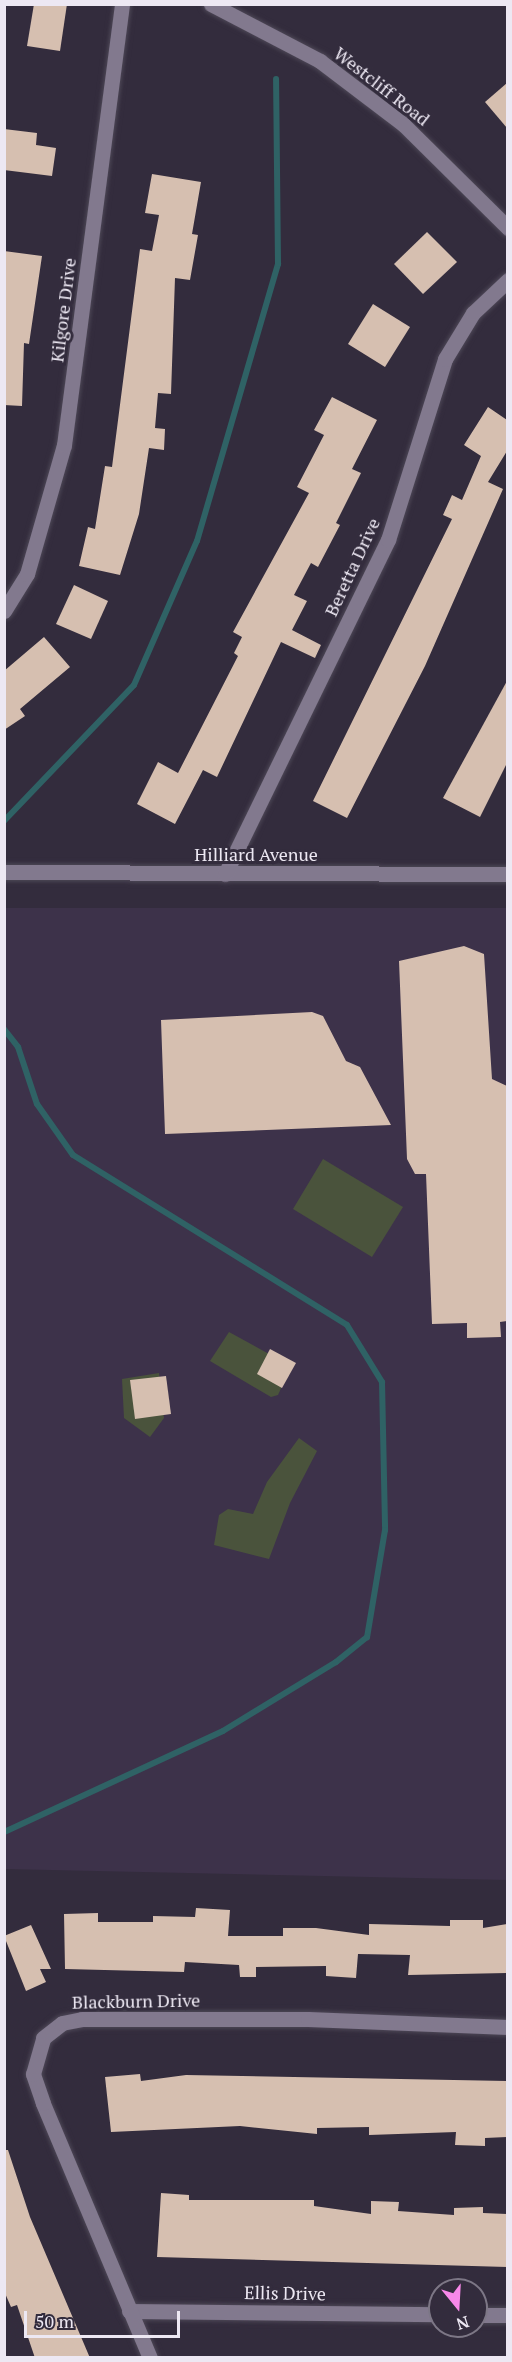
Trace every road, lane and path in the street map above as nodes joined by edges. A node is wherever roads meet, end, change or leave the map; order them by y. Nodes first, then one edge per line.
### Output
1 (122, 4) edge
2 (211, 4) edge
3 (507, 228) edge
4 (507, 280) edge
5 (4, 611) edge
6 (4, 872) edge
7 (225, 873) junction
8 (507, 874) edge
9 (507, 2027) edge
10 (129, 2311) junction
11 (428, 2314) edge
12 (488, 2315) edge
13 (507, 2315) edge
14 (150, 2358) edge

1 - 5 street, Kilgore Drive
2 - 3 street, Westcliff Road
4 - 7 street, Beretta Drive
6 - 7 street, Hilliard Avenue
7 - 8 street, Hilliard Avenue
9 - 10 street, Blackburn Drive
10 - 11 street, Ellis Drive
10 - 14 street, Blackburn Drive
12 - 13 street

